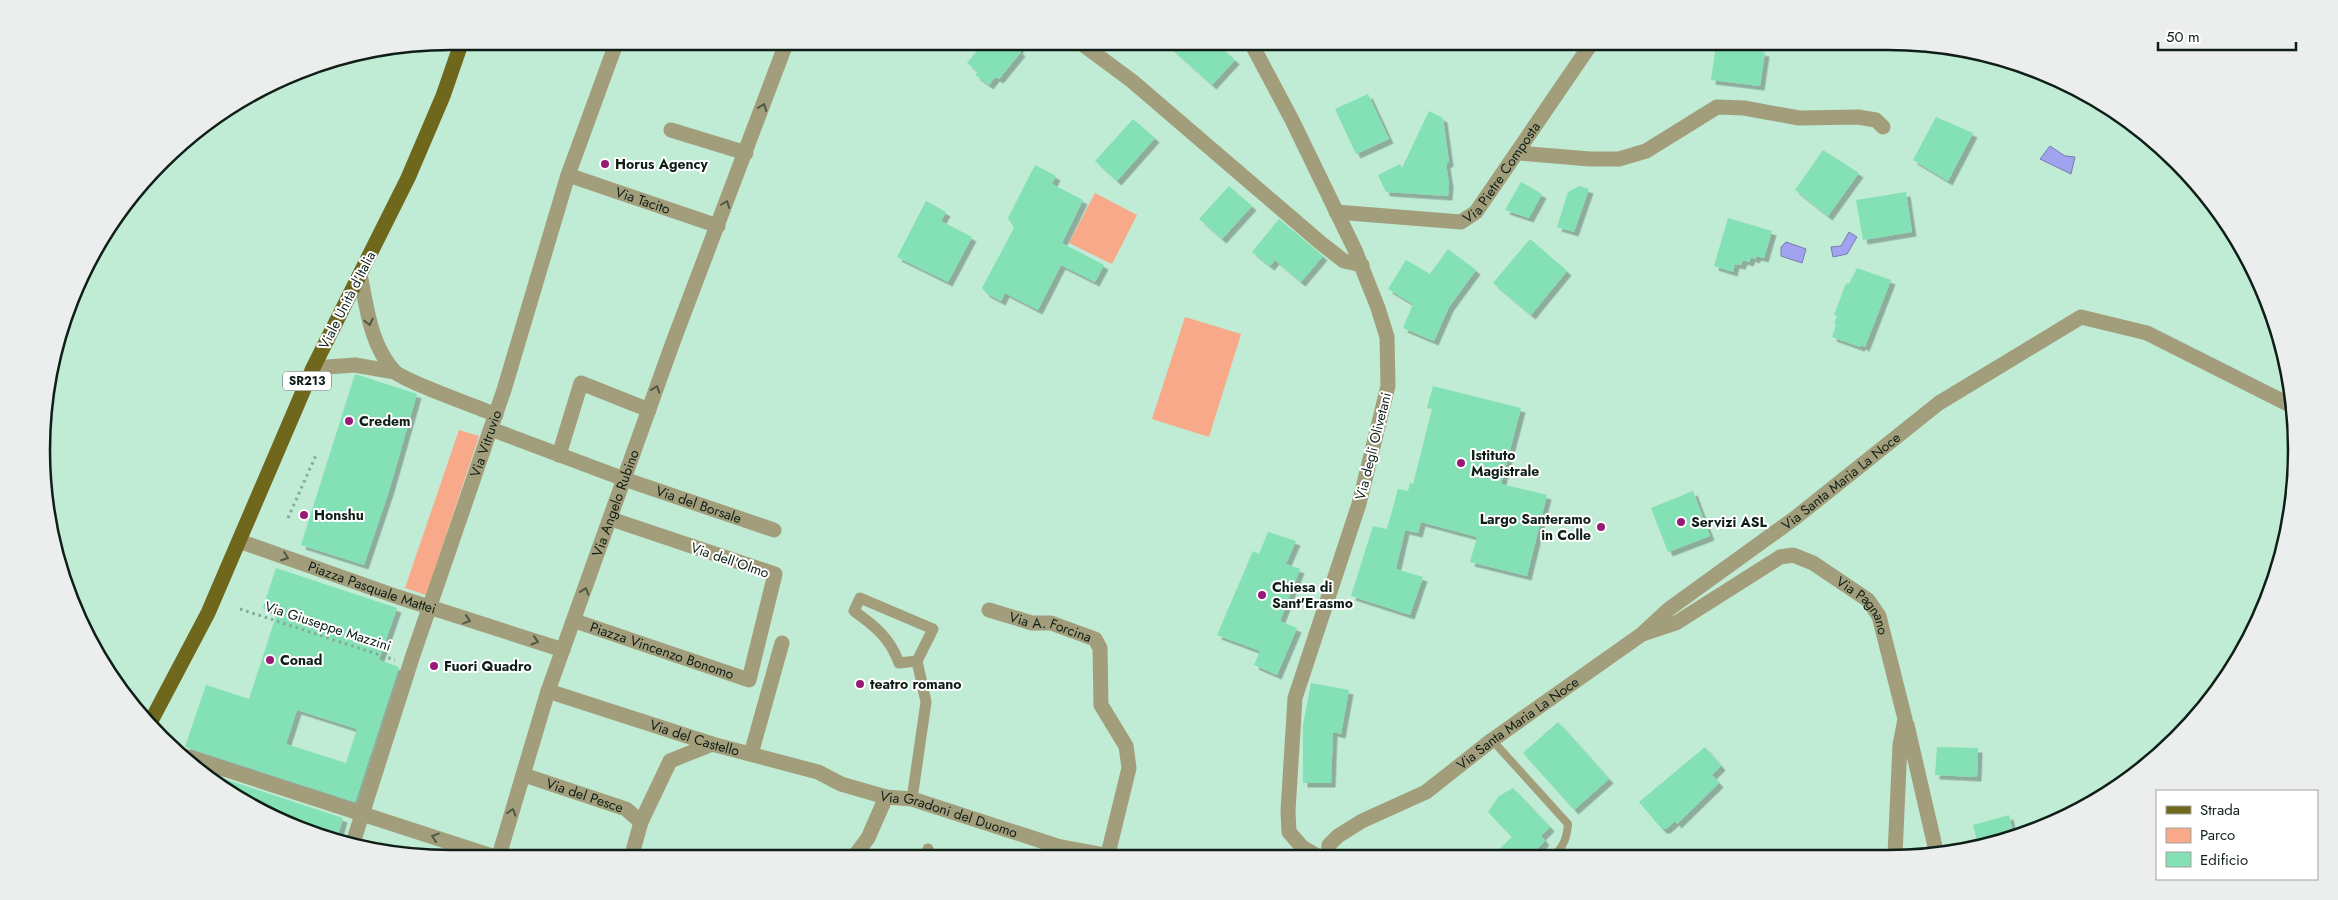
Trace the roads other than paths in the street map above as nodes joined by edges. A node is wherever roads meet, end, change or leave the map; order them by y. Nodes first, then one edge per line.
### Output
1 (459, 50) edge
2 (614, 50) edge
3 (784, 50) edge
4 (1090, 50) edge
5 (1255, 50) edge
6 (1587, 50) edge
7 (1883, 127) dead end
8 (671, 130) dead end
9 (746, 153) junction
10 (1519, 153) junction
11 (568, 175) junction
12 (1336, 212) junction
13 (718, 226) junction
14 (1362, 265) junction
15 (360, 274) junction
16 (313, 368) junction
17 (395, 372) junction
18 (2285, 403) edge
19 (649, 410) junction
20 (494, 422) junction
21 (559, 455) junction
22 (624, 479) junction
23 (611, 519) junction
24 (774, 530) dead end
25 (240, 541) junction
26 (429, 608) junction
27 (989, 610) dead end
28 (575, 621) junction
29 (1642, 634) junction
30 (782, 643) dead end
31 (563, 650) junction
32 (917, 661) junction
33 (749, 680) joint
34 (548, 691) junction
35 (153, 718) edge
36 (1905, 719) junction
37 (1492, 740) junction
38 (712, 744) junction
39 (751, 754) junction
40 (198, 760) edge
41 (524, 775) junction
42 (841, 784) joint
43 (886, 797) junction
44 (912, 799) junction
45 (362, 813) junction
46 (641, 822) junction
47 (354, 838) edge
48 (1935, 847) edge
49 (475, 850) edge
50 (501, 850) edge
51 (632, 850) edge
52 (859, 850) edge
53 (1079, 850) edge
54 (1113, 850) edge
55 (1307, 850) edge
56 (1329, 850) edge
57 (1559, 850) edge
58 (1895, 850) edge

1 - 15 main road, Viale Unità d'Italia / SR213
2 - 11 street, Via Vitruvio
9 -> 3 street, Via Angelo Rubino
4 - 14 street
5 - 12 street, Via degli Olivetani
6 - 10 street, Via Pietre Composta
7 - 10 street
8 - 9 street
13 -> 9 street, Via Angelo Rubino
10 - 12 street, Via Pietre Composta
11 - 13 street, Via Tacito
11 - 20 street, Via Vitruvio
12 - 14 street, Via degli Olivetani
19 -> 13 street, Via Angelo Rubino
14 - 55 street, Via degli Olivetani
15 - 16 main road, Viale Unità d'Italia / SR213
15 -> 17 street
16 - 17 street
16 - 25 main road, Viale Unità d'Italia / SR213
17 - 20 street
18 - 29 street, Via Santa Maria La Noce
19 - 21 street
19 - 22 street, Via Angelo Rubino
20 - 21 street
20 - 26 street, Via Vitruvio
21 - 22 street, Via del Borsale
22 - 23 street, Via Angelo Rubino
22 - 24 street, Via del Borsale
28 -> 23 street, Via Angelo Rubino
23 - 33 street, Via dell'Olmo
25 -> 26 street, Piazza Pasquale Mattei
25 - 35 main road, Viale Unità d'Italia / SR213
26 -> 31 street, Piazza Pasquale Mattei
26 - 45 street, Via Vitruvio
27 - 54 street, Via A. Forcina
28 - 31 street, Via Angelo Rubino
28 - 33 street, Piazza Vincenzo Bonomo
29 - 36 street, Via Pagnano
29 - 37 street, Via Santa Maria La Noce
30 - 39 street
31 - 34 street, Via Angelo Rubino
32 - 32 street
32 - 44 street
34 - 38 street, Via del Castello
34 - 41 street, Via Angelo Rubino
36 - 48 street
36 - 58 street, Via Pagnano
37 - 56 street, Via Santa Maria La Noce
37 - 57 lane
38 - 39 street, Via del Castello
38 - 46 street
39 - 42 street, Via del Castello
40 - 45 street
41 - 46 street, Via del Pesce
50 -> 41 street, Via Angelo Rubino
42 - 43 street, Via Gradoni del Duomo
43 - 44 street, Via Gradoni del Duomo
43 - 52 street
44 - 53 street, Via Gradoni del Duomo
45 - 47 street, Via Vitruvio
49 -> 45 street
46 - 51 street

